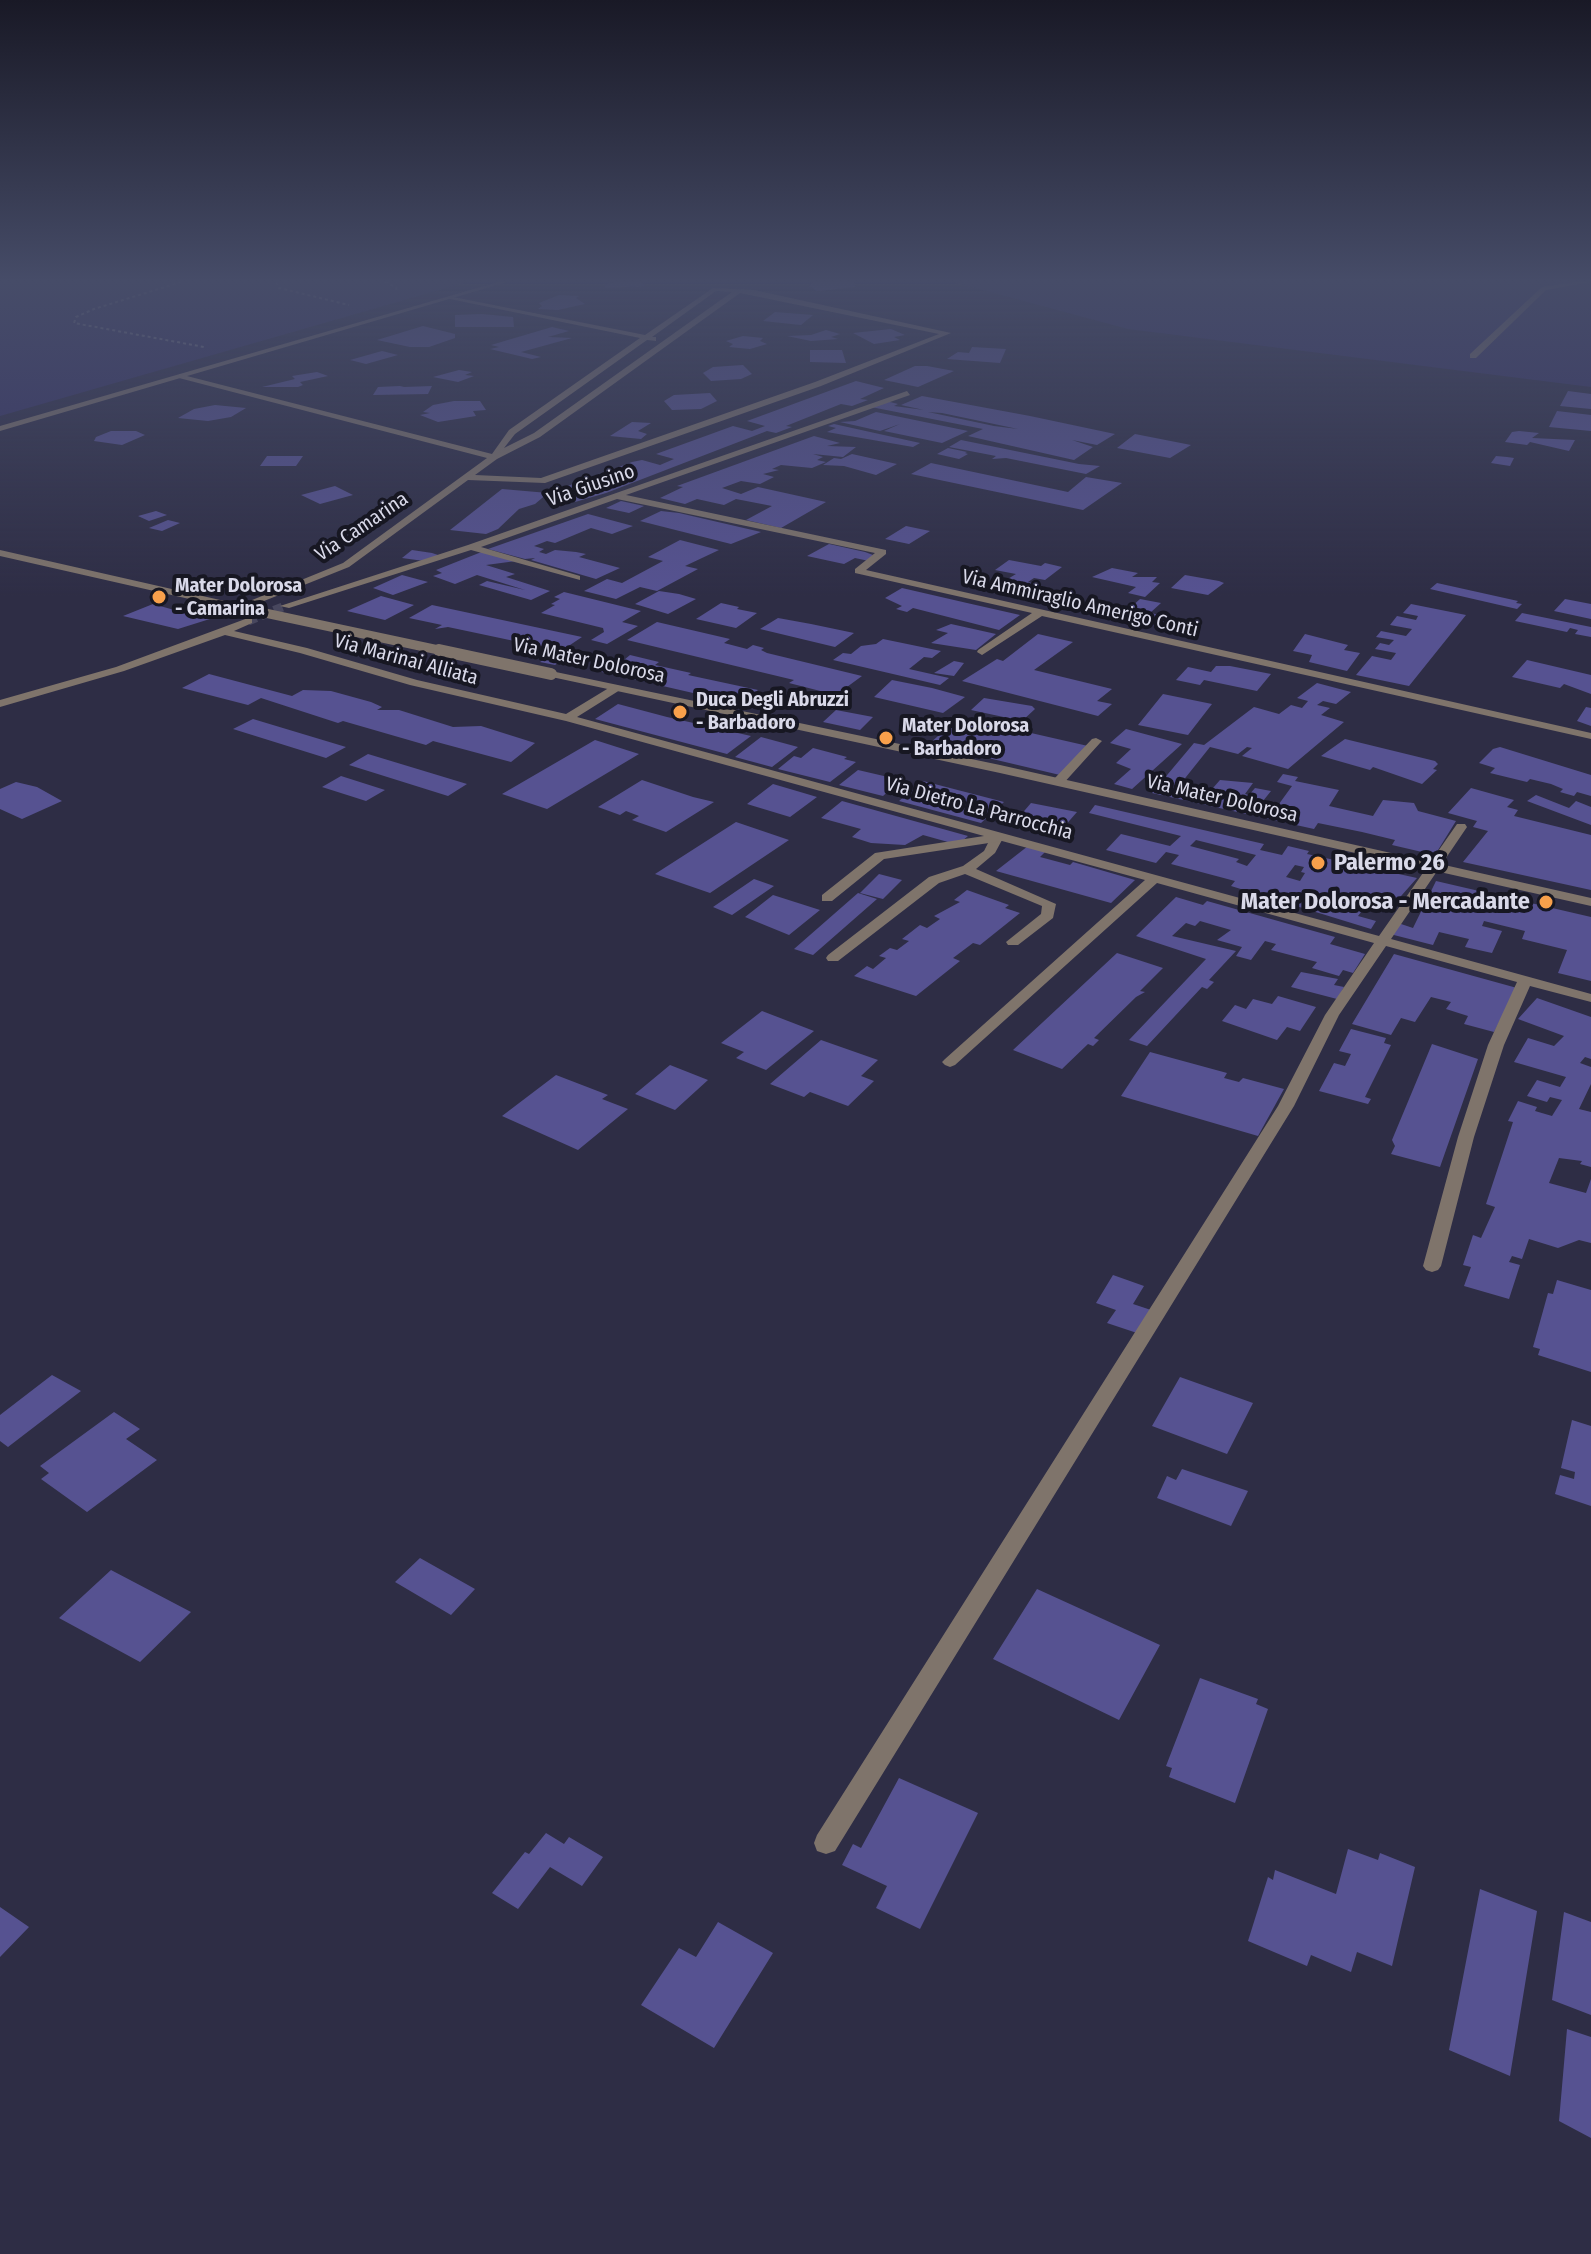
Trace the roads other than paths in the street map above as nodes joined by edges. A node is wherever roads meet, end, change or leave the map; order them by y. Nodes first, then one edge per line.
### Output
1 (117, 387) edge
2 (144, 387) edge
3 (225, 387) edge
4 (576, 387) edge
5 (604, 387) edge
6 (809, 387) edge
7 (907, 393) dead end
8 (0, 421) edge
9 (0, 429) edge
10 (494, 457) junction
11 (466, 477) junction
12 (617, 496) junction
13 (471, 547) junction
14 (0, 553) edge
15 (577, 578) dead end
16 (285, 606) tunnel mouth
17 (246, 613) junction
18 (1039, 613) junction
19 (224, 632) junction
20 (982, 652) dead end
21 (616, 688) junction
22 (0, 704) edge
23 (568, 718) junction
24 (1591, 736) edge
25 (1096, 741) dead end
26 (1058, 782) junction
27 (1461, 827) dead end
28 (999, 838) junction
29 (1433, 867) junction
30 (967, 870) junction
31 (1156, 877) junction
32 (827, 898) dead end
33 (1591, 902) edge
34 (1380, 941) junction
35 (1013, 942) dead end
36 (833, 958) dead end
37 (1525, 980) junction
38 (1591, 998) edge
39 (950, 1062) dead end
40 (1432, 1266) dead end
41 (826, 1843) dead end

1 - 8 street
2 - 9 street
3 - 10 street
4 - 10 street, Via Camarina
5 - 10 street, Via Camarina
6 - 11 street
7 - 12 street, Via Giusino
10 - 11 street, Via Camarina
11 - 17 street, Via Camarina
12 - 13 street, Via Giusino
12 - 18 street, Via Ammiraglio Amerigo Conti
13 - 15 street
13 - 16 street, Via Giusino
14 - 17 street, Via Mater Dolorosa
17 - 19 street
17 - 21 street, Via Mater Dolorosa, bridge
18 - 20 street
18 - 24 street, Via Ammiraglio Amerigo Conti
19 - 22 street
19 - 23 street, Via Marinai Alliata
21 - 23 street
21 - 26 street, Via Mater Dolorosa
23 - 28 street, Via Dietro La Parrocchia
25 - 26 street
26 - 29 street, Via Mater Dolorosa
27 - 29 street
28 - 30 street
28 - 31 street, Via Dietro La Parrocchia
28 - 32 street
29 - 33 street, Via Mater Dolorosa
29 - 34 street
30 - 35 street
30 - 36 street
31 - 34 street, Via Dietro La Parrocchia
31 - 39 street
34 - 37 street, Via Dietro La Parrocchia
34 - 41 street
37 - 38 street, Via Dietro La Parrocchia
37 - 40 street

